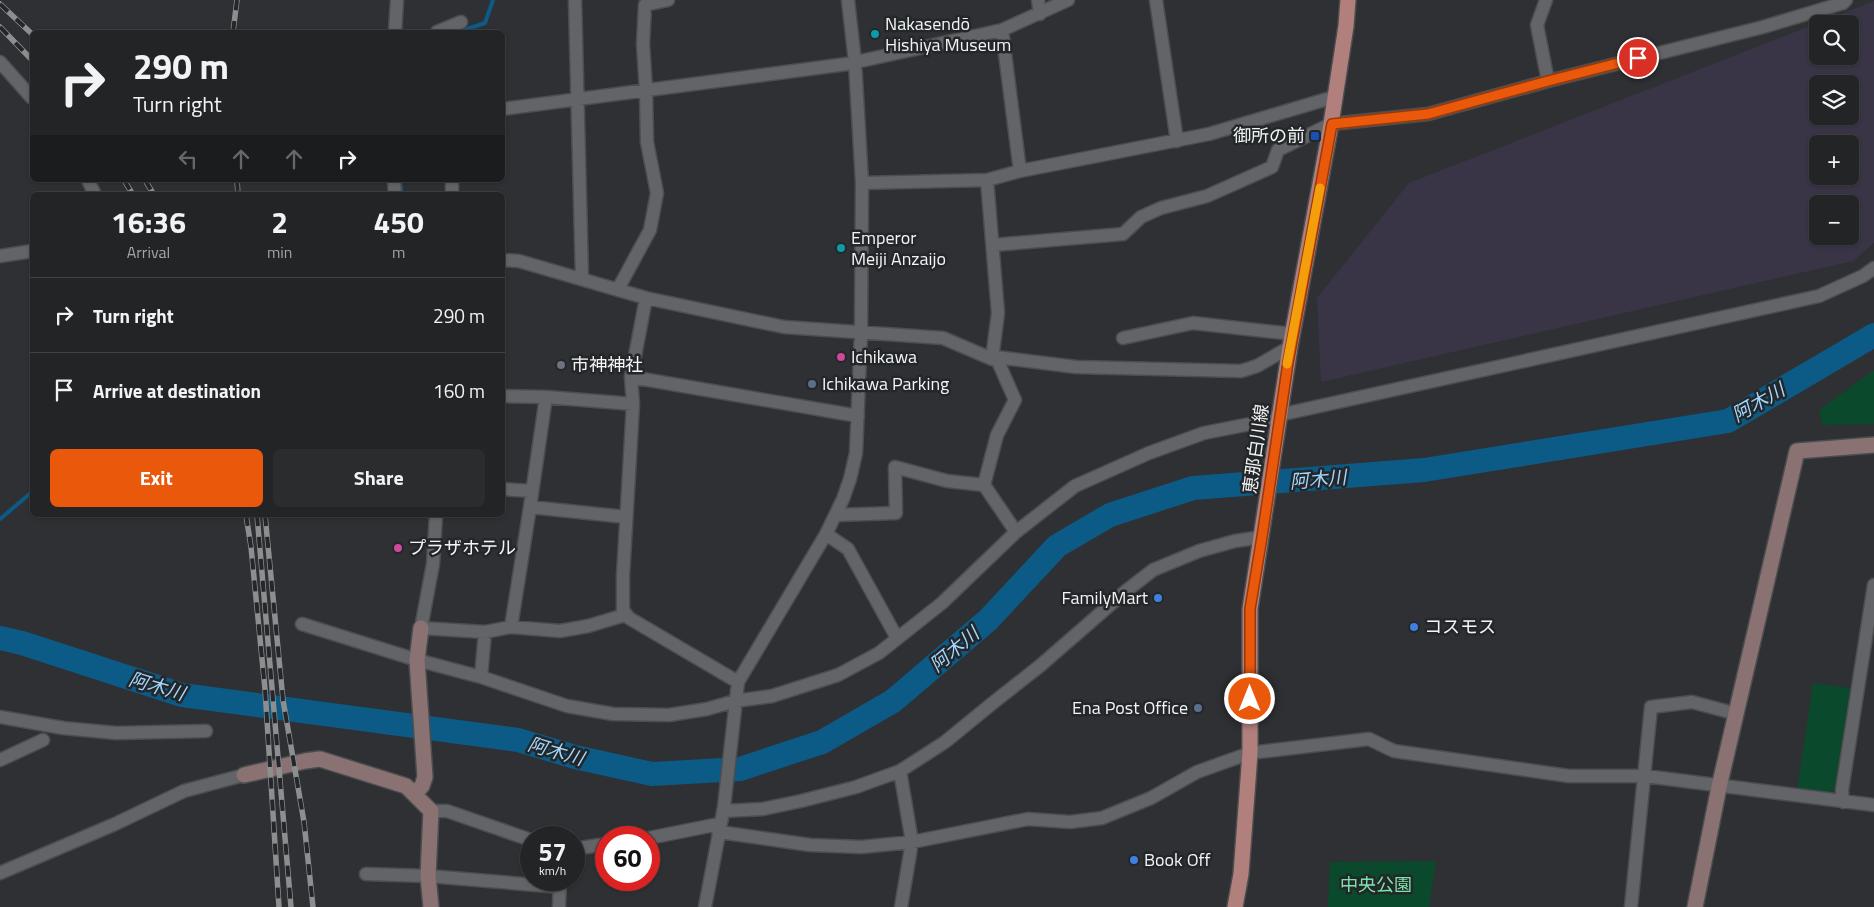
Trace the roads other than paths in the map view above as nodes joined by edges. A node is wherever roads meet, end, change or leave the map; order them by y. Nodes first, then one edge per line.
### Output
1 (397, 0) edge
2 (576, 0) edge
3 (668, 0) edge
4 (848, 0) edge
5 (1038, 0) edge
6 (1068, 0) edge
7 (1156, 0) edge
8 (1348, 0) edge
9 (1546, 0) edge
10 (1846, 0) edge
11 (1040, 14) junction
12 (461, 22) dead end
13 (395, 30) edge
14 (442, 30) edge
15 (1002, 30) junction
16 (0, 62) edge
17 (855, 62) junction
18 (1548, 81) junction
19 (646, 90) junction
20 (30, 96) edge
21 (1334, 97) junction
22 (577, 100) junction
23 (505, 109) edge
24 (1332, 124) junction
25 (1177, 141) junction
26 (1020, 171) junction
27 (987, 180) junction
28 (862, 183) junction
29 (994, 245) junction
30 (30, 251) edge
31 (0, 256) edge
32 (505, 260) edge
33 (1874, 268) edge
34 (582, 279) junction
35 (618, 289) junction
36 (646, 298) junction
37 (861, 331) junction
38 (1123, 338) dead end
39 (1292, 341) junction
40 (994, 358) junction
41 (631, 377) junction
42 (505, 396) edge
43 (546, 397) junction
44 (633, 404) junction
45 (1279, 415) junction
46 (858, 416) junction
47 (1874, 445) edge
48 (984, 485) junction
49 (505, 489) edge
50 (532, 491) junction
51 (530, 507) junction
52 (836, 515) junction
53 (436, 517) edge
54 (626, 517) junction
55 (1016, 532) junction
56 (826, 534) junction
57 (1262, 537) junction
58 (1874, 585) edge
59 (625, 615) junction
60 (302, 624) dead end
61 (511, 627) junction
62 (421, 628) junction
63 (485, 632) junction
64 (897, 638) junction
65 (417, 660) junction
66 (481, 678) junction
67 (738, 682) junction
68 (735, 702) junction
69 (1737, 714) junction
70 (0, 717) edge
71 (206, 731) dead end
72 (43, 740) dead end
73 (1250, 753) junction
74 (0, 760) edge
75 (900, 771) junction
76 (244, 775) joint
77 (1645, 776) junction
78 (1719, 787) junction
79 (414, 794) junction
80 (1843, 802) junction
81 (1874, 806) edge
82 (723, 810) junction
83 (431, 811) junction
84 (719, 832) junction
85 (520, 836) edge
86 (660, 836) edge
87 (912, 842) junction
88 (0, 873) edge
89 (366, 874) dead end
90 (428, 876) junction
91 (520, 881) edge
92 (560, 891) edge
93 (431, 907) edge
94 (559, 907) edge
95 (705, 907) edge
96 (901, 907) edge
97 (1235, 907) edge
98 (1631, 907) edge
99 (1695, 907) edge

1 - 13 street
2 - 22 street
3 - 19 street
4 - 17 street
5 - 11 street
6 - 11 street
7 - 25 street
8 - 21 main road, 恵那白川線
9 - 18 street
10 - 18 street
11 - 15 street
12 - 14 street
15 - 17 street
15 - 26 street
16 - 20 street
17 - 19 street
17 - 28 street
18 - 24 street
19 - 22 street
19 - 35 street
21 - 24 main road, 恵那白川線
21 - 25 street
22 - 23 street
22 - 34 street
24 - 29 street
24 - 39 main road, 恵那白川線
25 - 26 street
26 - 27 street
27 - 28 street
27 - 29 street
28 - 37 street
29 - 40 street
30 - 31 street
32 - 34 street
33 - 45 street
34 - 35 street
35 - 36 street
36 - 37 street
36 - 41 street
37 - 40 street
37 - 46 street
38 - 39 street
39 - 40 street
39 - 45 main road, 恵那白川線
40 - 48 street
41 - 44 street
41 - 46 street
42 - 43 street
43 - 44 street
43 - 50 street
44 - 54 street
45 - 55 street
45 - 57 main road, 恵那白川線
46 - 52 street
47 - 69 street
48 - 52 street
48 - 55 street
49 - 50 street
50 - 51 street
51 - 54 street
51 - 61 street
52 - 56 street
53 - 62 street
54 - 59 street
55 - 64 street
56 - 64 street
56 - 67 street
57 - 73 main road, 恵那白川線
57 - 75 street
58 - 80 street
59 - 61 street
59 - 67 street
60 - 65 street
61 - 63 street
62 - 63 street
62 - 65 street
63 - 66 street
64 - 68 street
65 - 66 street
65 - 79 street
66 - 68 street
67 - 68 street
68 - 82 street
69 - 77 street
69 - 78 street
70 - 71 street
72 - 74 street
73 - 77 street
73 - 87 street
73 - 97 main road, 恵那白川線
75 - 82 street
75 - 87 street
76 - 79 street
76 - 88 street
77 - 78 street
77 - 98 street
78 - 80 street
78 - 99 street
79 - 83 street
80 - 81 street
82 - 84 street
83 - 85 street
83 - 90 street
84 - 86 street
84 - 87 street
84 - 95 street
87 - 96 street
89 - 90 street
90 - 91 street
90 - 93 street
92 - 94 street

